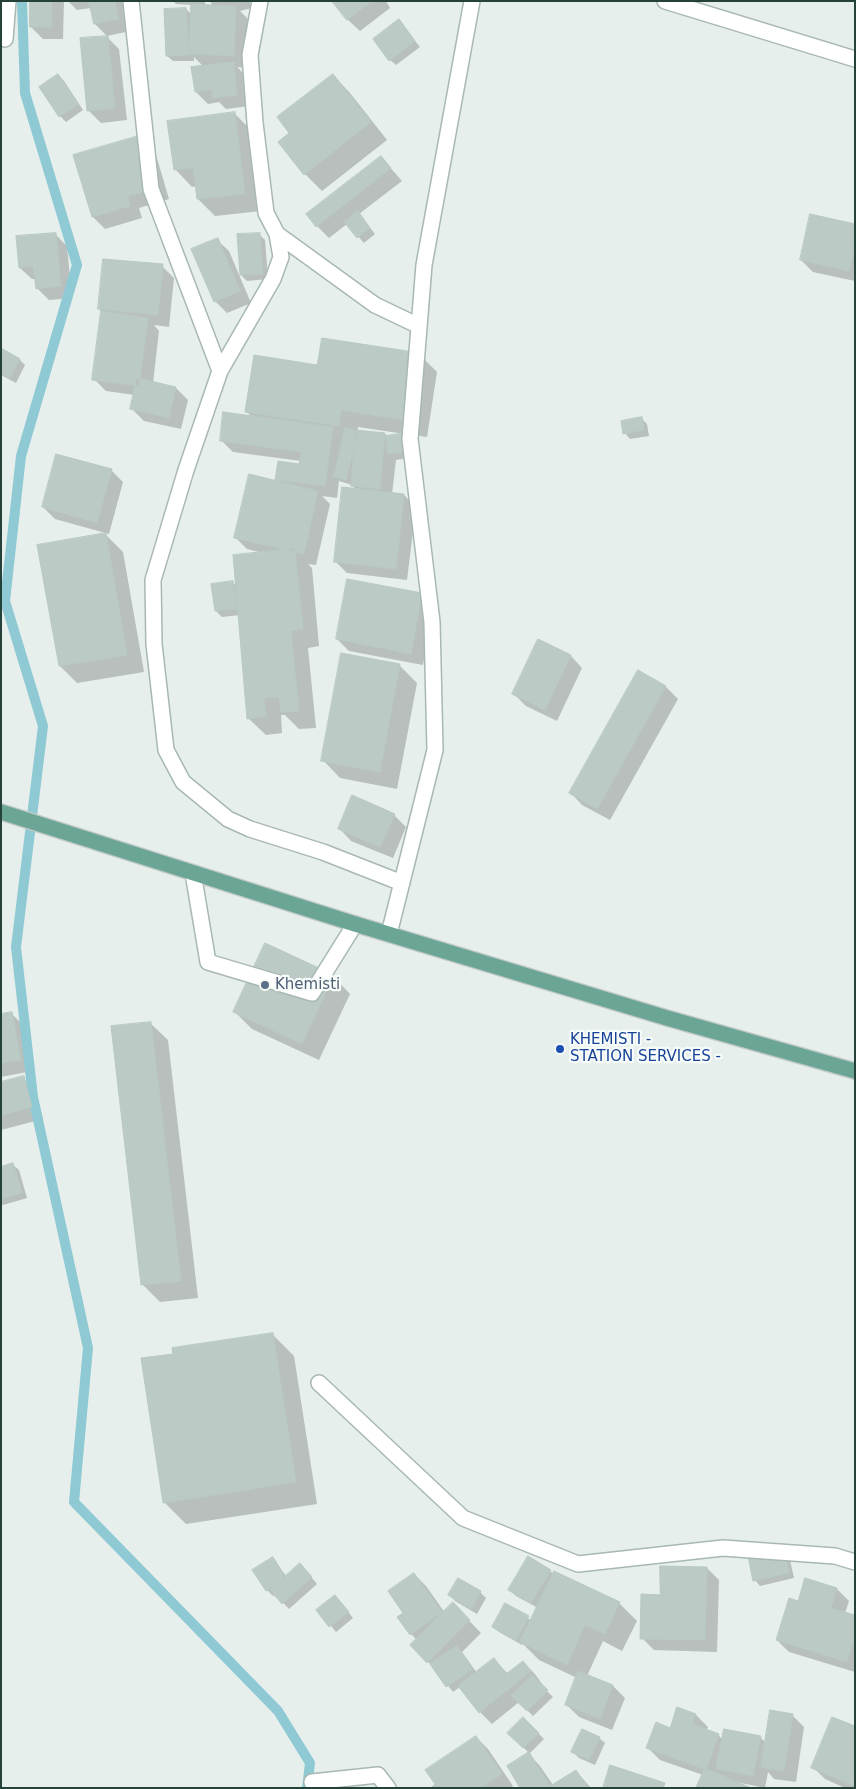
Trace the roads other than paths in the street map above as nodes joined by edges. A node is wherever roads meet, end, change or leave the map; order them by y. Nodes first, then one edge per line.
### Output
1 (8, 1) edge
2 (131, 1) edge
3 (260, 1) edge
4 (472, 1) edge
5 (665, 1) edge
6 (5, 39) dead end
7 (855, 60) edge
8 (277, 234) junction
9 (419, 326) junction
10 (220, 371) junction
11 (1, 812) edge
12 (192, 873) junction
13 (402, 883) junction
14 (355, 924) junction
15 (389, 934) junction
16 (855, 1071) edge
17 (319, 1383) dead end
18 (855, 1562) edge
19 (312, 1782) dead end
20 (388, 1788) edge

1 - 6 street
2 - 10 street
3 - 8 street
4 - 9 street
5 - 7 street
8 - 9 street
8 - 10 street
9 - 13 street
10 - 13 street
11 - 12 main road
12 - 14 main road
12 - 14 street
13 - 15 street
14 - 15 main road
15 - 16 main road
17 - 18 street
19 - 20 street

